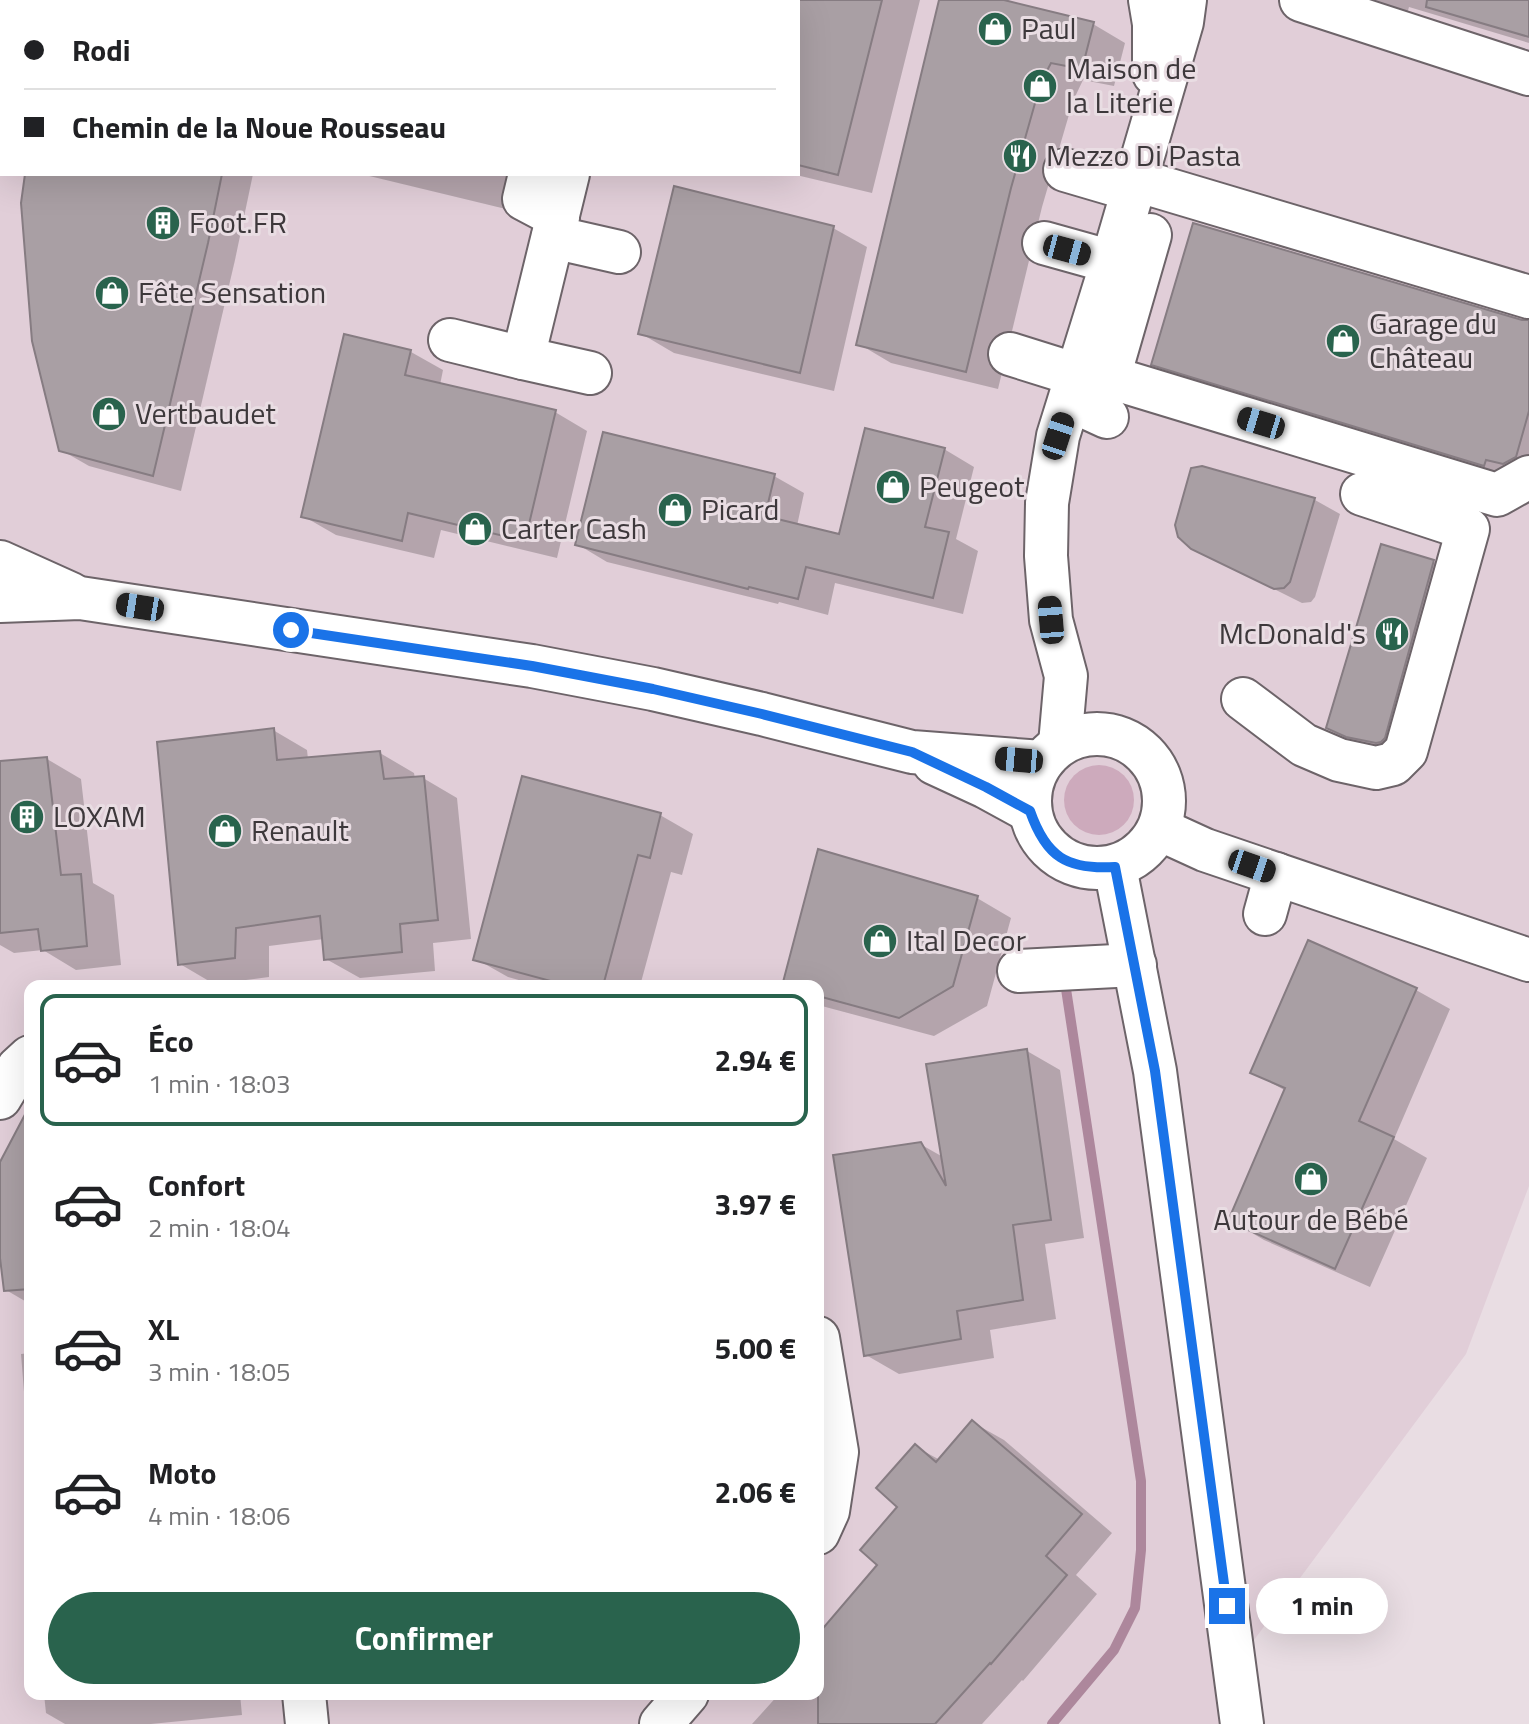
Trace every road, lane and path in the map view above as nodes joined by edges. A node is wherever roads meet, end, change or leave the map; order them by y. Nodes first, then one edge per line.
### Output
1 (1150, 0) edge
2 (1185, 0) edge
3 (1301, 0) edge
4 (1529, 74) edge
5 (1154, 116) junction
6 (1065, 170) dead end
7 (530, 176) edge
8 (568, 176) edge
9 (1145, 186) junction
10 (556, 227) junction
11 (1044, 243) dead end
12 (619, 252) dead end
13 (1112, 262) junction
14 (1529, 297) edge
15 (450, 340) dead end
16 (1010, 354) dead end
17 (523, 358) junction
18 (590, 373) dead end
19 (1089, 387) junction
20 (1529, 477) edge
21 (1362, 494) dead end
22 (0, 562) edge
23 (80, 598) junction
24 (0, 601) edge
25 (1066, 676) junction
26 (1243, 699) dead end
27 (1111, 734) junction
28 (912, 752) junction
29 (1051, 753) junction
30 (1030, 811) junction
31 (1159, 829) junction
32 (1115, 867) junction
33 (1276, 874) junction
34 (1265, 914) dead end
35 (1529, 960) edge
36 (1123, 965) junction
37 (1019, 971) dead end
38 (24, 1062) edge
39 (0, 1098) edge
40 (824, 1374) edge
41 (824, 1520) edge
42 (305, 1700) edge
43 (682, 1700) edge
44 (307, 1724) edge
45 (661, 1724) edge
46 (1242, 1724) edge

1 - 5 street
2 - 5 street
3 - 4 street
5 - 9 street
6 - 9 street
7 - 10 street
8 - 10 street
9 - 13 street
9 - 14 street
9 - 19 street
10 - 12 street
10 - 17 street
11 - 13 street
13 - 19 street
15 - 17 street
16 - 19 street
17 - 18 street
19 - 20 street
19 - 25 street
21 - 26 street
22 - 23 street
23 - 24 street
23 - 28 street
25 - 27 street
25 - 29 street
27 - 29 street
27 - 31 street
28 - 29 street
28 - 30 street
29 - 30 street
30 - 32 street
31 - 32 street
31 - 33 street
32 - 36 street
33 - 34 street
33 - 35 street
36 - 37 street
36 - 46 street
38 - 39 street
40 - 41 street
42 - 44 street
43 - 45 street

